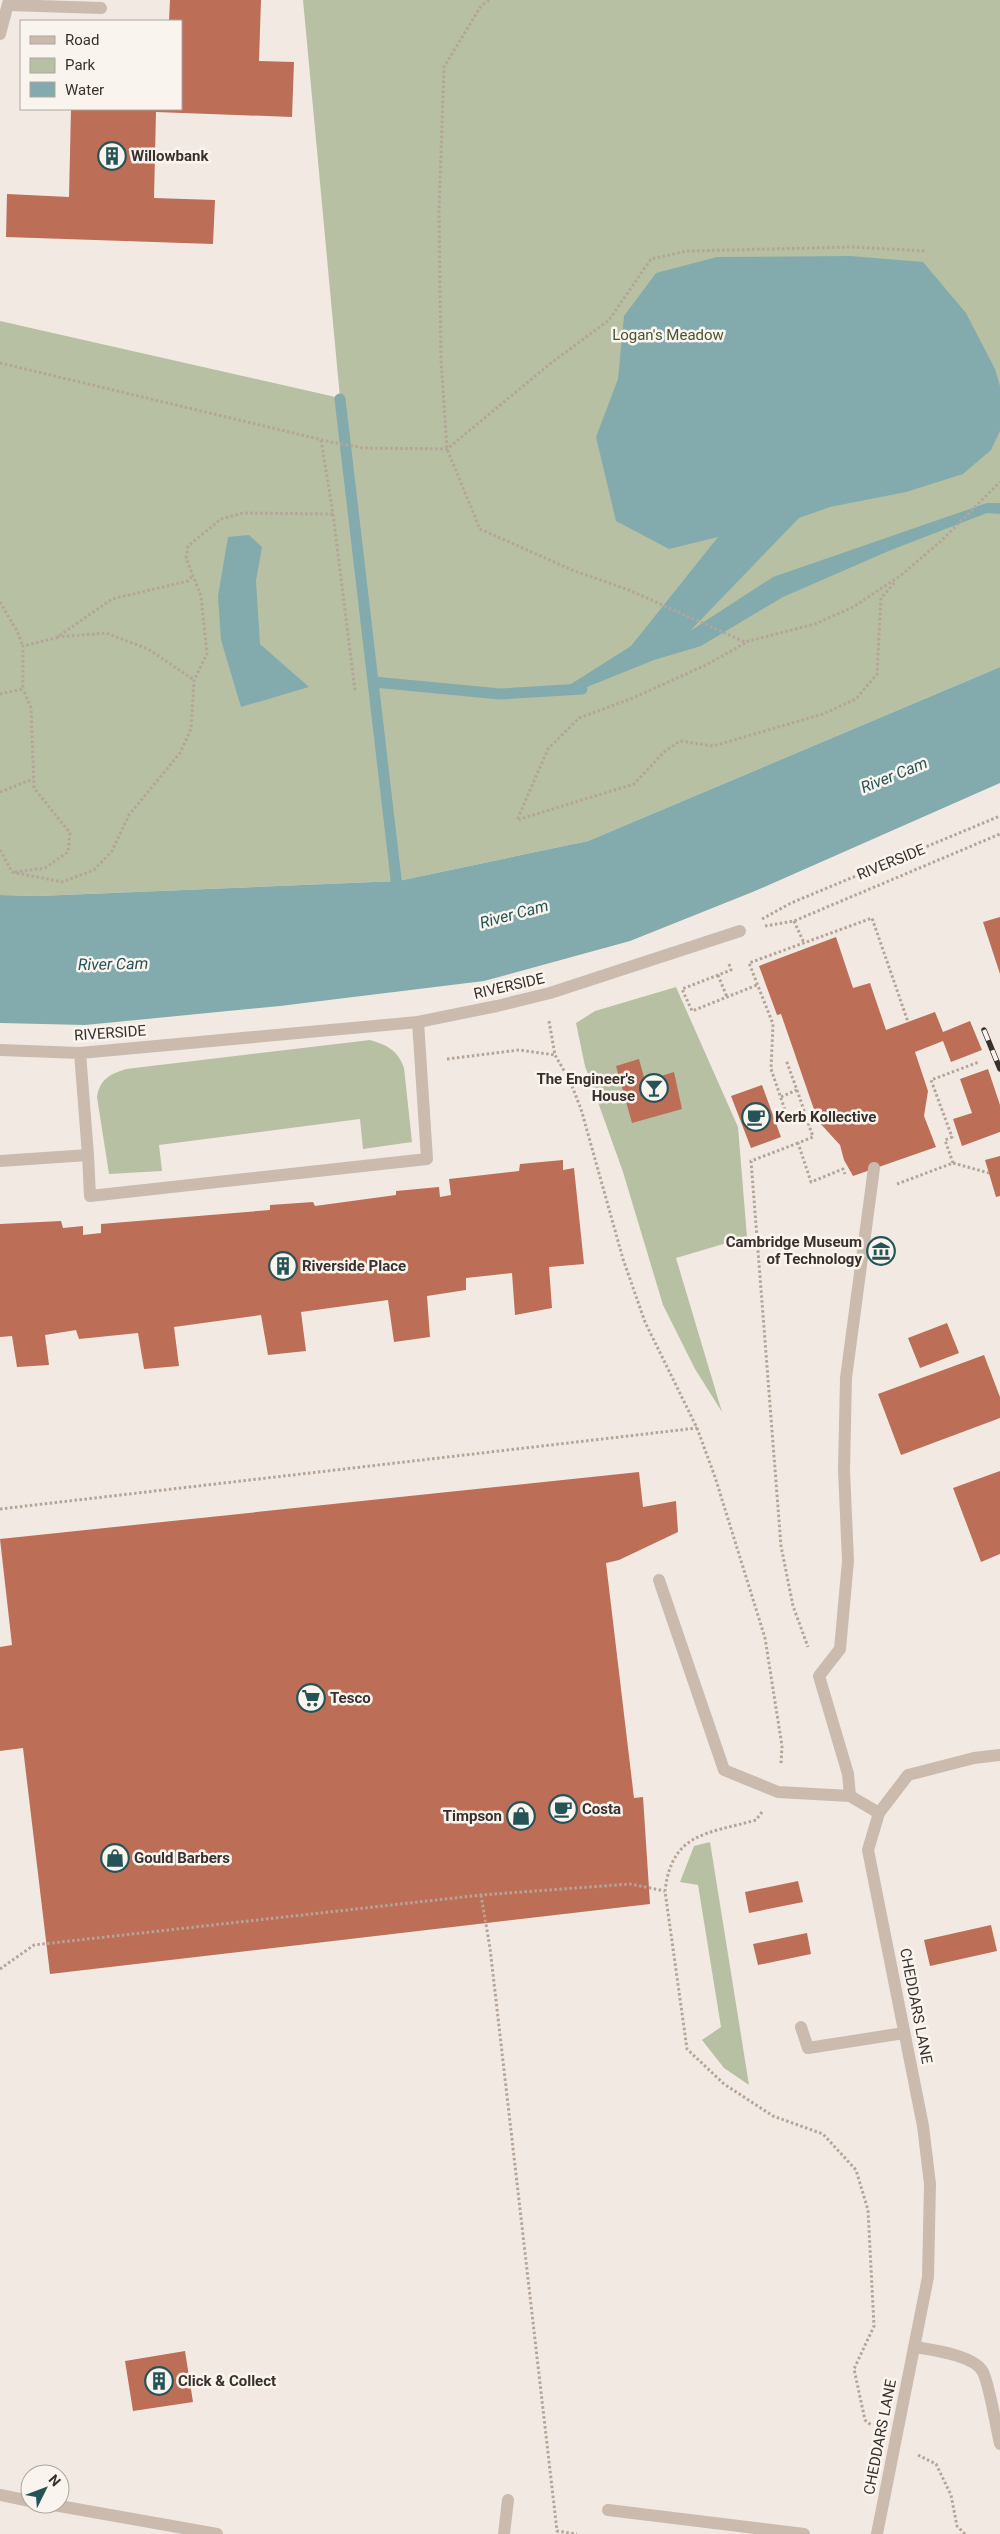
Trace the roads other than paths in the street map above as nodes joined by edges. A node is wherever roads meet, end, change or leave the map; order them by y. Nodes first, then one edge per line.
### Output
1 (9, 2) edge
2 (102, 8) dead end
3 (0, 34) edge
4 (740, 931) road end
5 (418, 1022) junction
6 (0, 1050) edge
7 (80, 1053) junction
8 (88, 1155) junction
9 (0, 1161) edge
10 (874, 1168) dead end
11 (659, 1580) dead end
12 (1000, 1755) edge
13 (850, 1796) junction
14 (879, 1813) junction
15 (801, 2028) dead end
16 (904, 2033) junction
17 (915, 2347) junction
18 (1000, 2444) edge
19 (0, 2495) edge
20 (20, 2499) edge
21 (508, 2500) dead end
22 (70, 2508) edge
23 (608, 2510) dead end
24 (217, 2534) edge
25 (504, 2534) edge
26 (804, 2534) edge
27 (877, 2534) edge

1 - 2 street
1 - 3 street
4 - 5 street, RIVERSIDE
5 - 7 street, RIVERSIDE
5 - 8 street
6 - 7 street, RIVERSIDE
7 - 8 street
8 - 9 street
10 - 13 street
11 - 13 street
12 - 14 street, CHEDDARS LANE
13 - 14 street
14 - 16 street, CHEDDARS LANE
15 - 16 street
16 - 17 street, CHEDDARS LANE
17 - 18 street
17 - 27 street, CHEDDARS LANE
19 - 20 street
21 - 25 street
22 - 24 street
23 - 26 street

